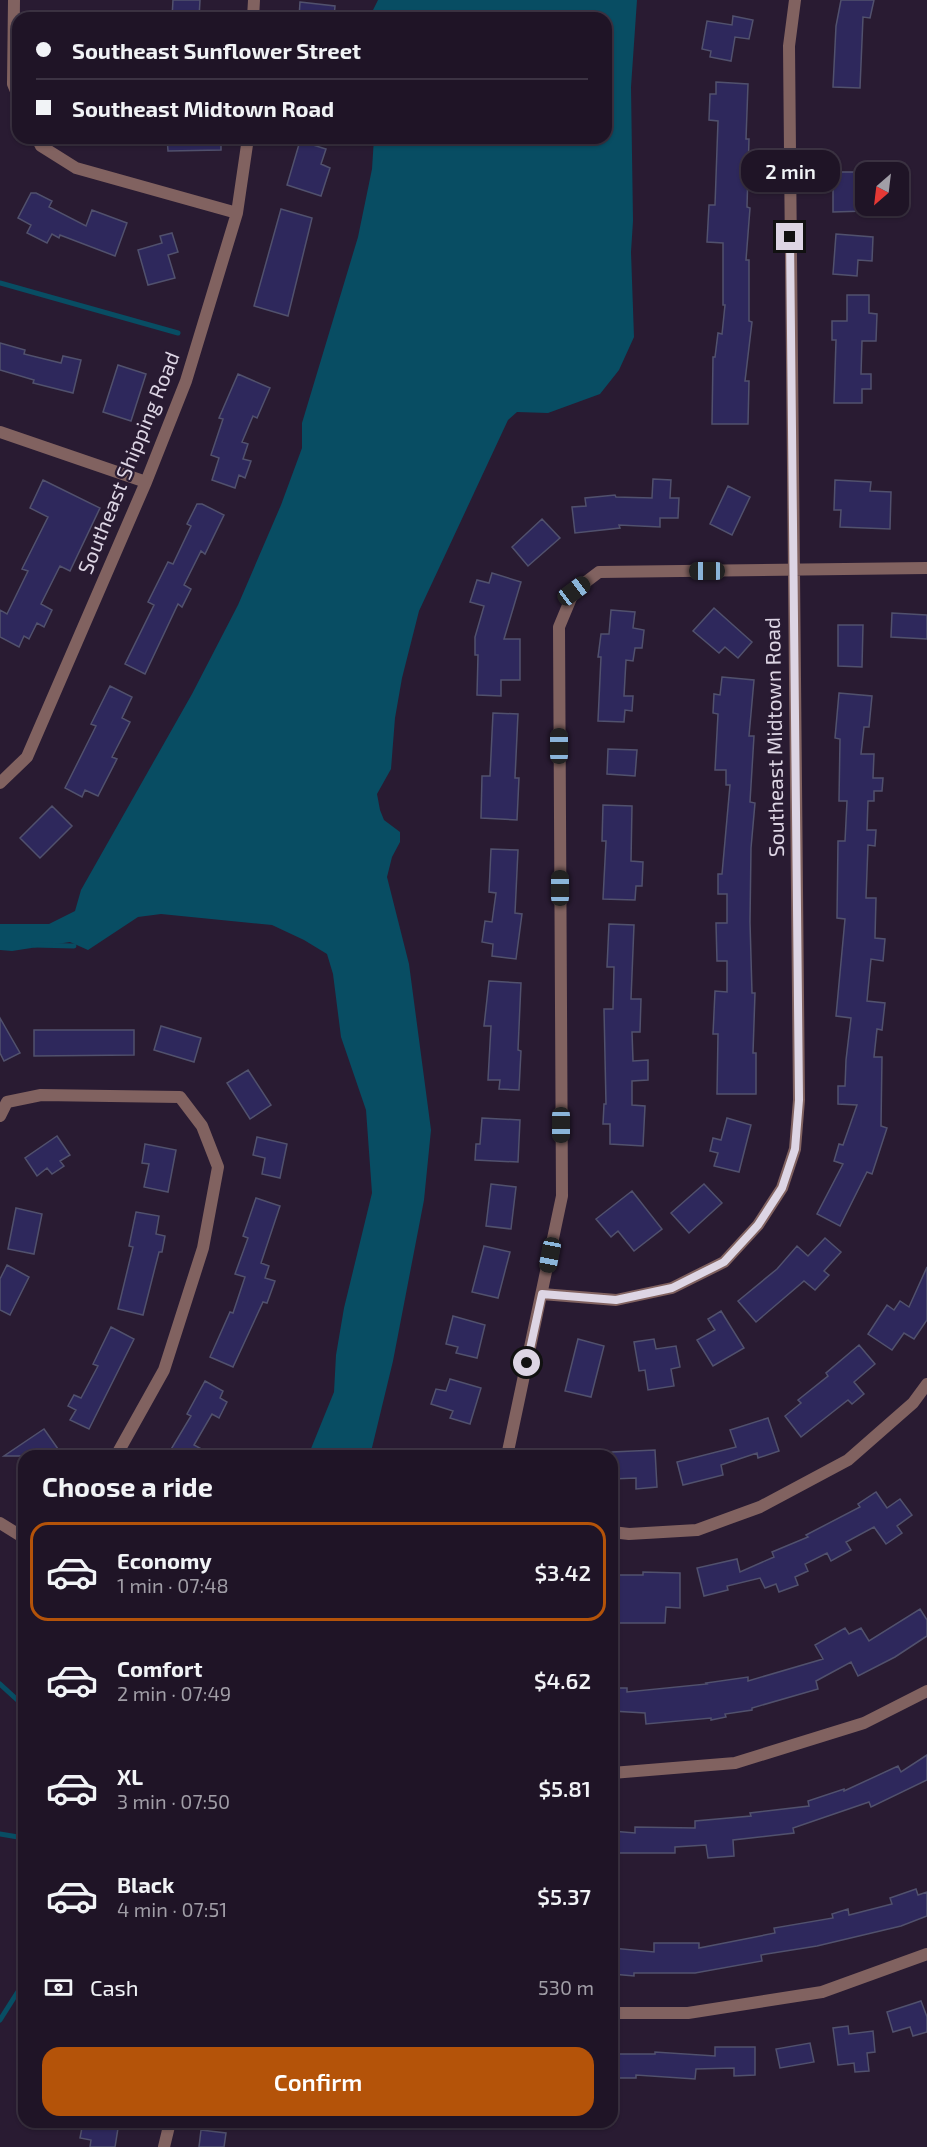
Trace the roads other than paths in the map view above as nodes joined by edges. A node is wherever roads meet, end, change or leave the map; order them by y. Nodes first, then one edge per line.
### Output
1 (795, 0) edge
2 (40, 144) edge
3 (247, 144) edge
4 (237, 213) junction
5 (0, 432) edge
6 (146, 482) junction
7 (927, 568) edge
8 (793, 570) junction
9 (0, 783) edge
10 (0, 1116) edge
11 (542, 1294) junction
12 (927, 1384) edge
13 (119, 1450) edge
14 (508, 1450) edge
15 (0, 1523) edge
16 (618, 1533) edge
17 (18, 1534) edge
18 (927, 1691) edge
19 (618, 1773) edge
20 (927, 1954) edge
21 (618, 2013) edge
22 (169, 2128) edge
23 (164, 2147) edge

1 - 8 street, Southeast Midtown Road
2 - 4 street
3 - 4 street, Southeast Shipping Road
4 - 6 street, Southeast Shipping Road
5 - 6 street
6 - 9 street, Southeast Shipping Road
7 - 8 street
8 - 11 street, Southeast Midtown Road
8 - 11 street
10 - 13 street
11 - 14 street
12 - 16 street
15 - 17 street
18 - 19 street
20 - 21 street
22 - 23 street

